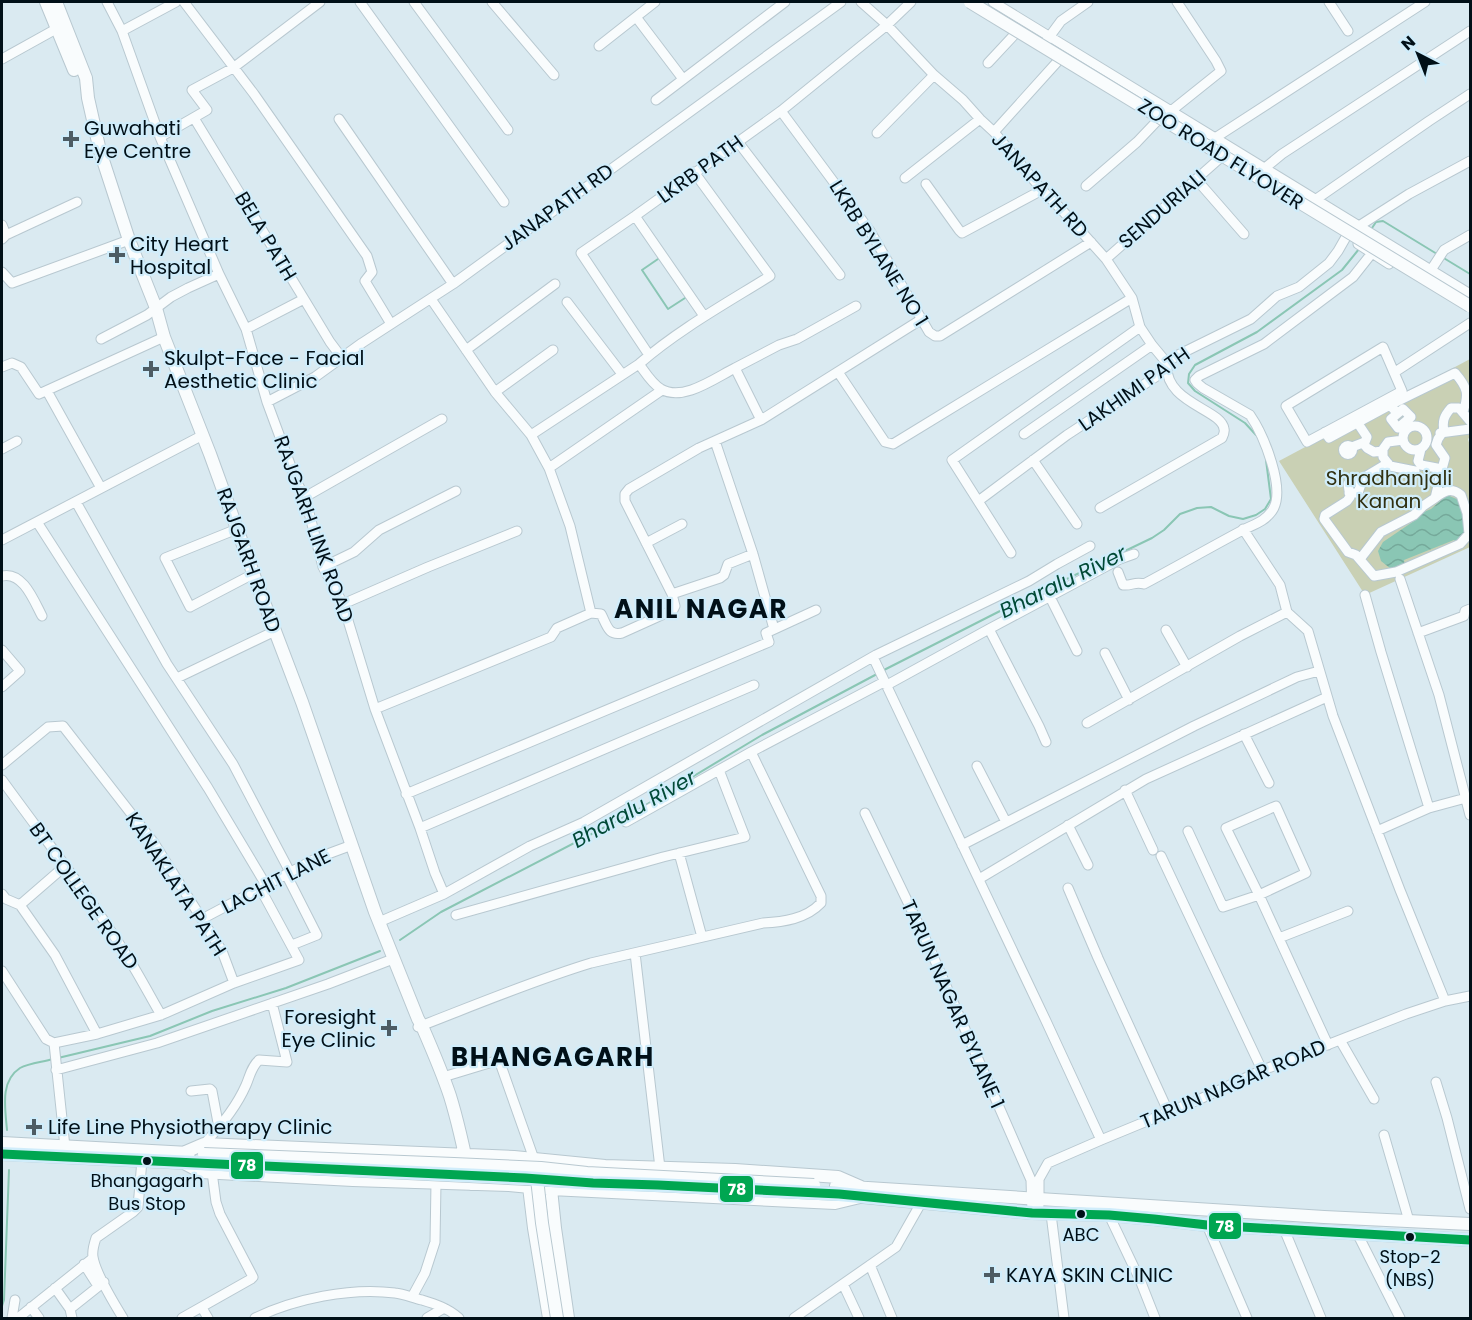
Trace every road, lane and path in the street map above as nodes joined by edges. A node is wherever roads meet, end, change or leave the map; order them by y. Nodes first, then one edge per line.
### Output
1 (46, 2) edge
2 (56, 2) edge
3 (107, 2) edge
4 (176, 2) edge
5 (184, 2) edge
6 (320, 2) edge
7 (360, 2) edge
8 (414, 2) edge
9 (492, 2) edge
10 (655, 2) edge
11 (785, 2) edge
12 (841, 2) edge
13 (861, 2) edge
14 (910, 2) edge
15 (962, 2) edge
16 (970, 2) edge
17 (983, 2) edge
18 (993, 2) edge
19 (1088, 2) edge
20 (1177, 2) edge
21 (1329, 2) edge
22 (1425, 2) edge
23 (636, 17) junction
24 (887, 25) junction
25 (57, 29) junction
26 (122, 31) junction
27 (1348, 31) dead end
28 (1470, 31) edge
29 (1015, 34) junction
30 (1050, 36) junction
31 (599, 46) dead end
32 (1040, 50) junction
33 (2, 59) edge
34 (1058, 61) junction
35 (987, 63) dead end
36 (233, 68) junction
37 (554, 75) dead end
38 (934, 75) junction
39 (683, 79) junction
40 (1470, 94) edge
41 (88, 98) junction
42 (656, 100) dead end
43 (781, 111) junction
44 (1171, 111) junction
45 (194, 118) junction
46 (339, 119) dead end
47 (980, 120) junction
48 (1157, 121) junction
49 (508, 130) dead end
50 (994, 132) junction
51 (877, 133) dead end
52 (160, 137) junction
53 (1215, 138) junction
54 (738, 142) junction
55 (1219, 159) junction
56 (1470, 161) edge
57 (1265, 168) junction
58 (694, 172) junction
59 (905, 178) dead end
60 (1196, 179) junction
61 (926, 184) dead end
62 (1086, 186) dead end
63 (1042, 190) junction
64 (1315, 200) junction
65 (77, 202) dead end
66 (504, 202) dead end
67 (635, 216) junction
68 (2, 225) edge
69 (1361, 227) junction
70 (1244, 234) dead end
71 (1470, 235) edge
72 (4, 237) edge
73 (1349, 239) junction
74 (129, 240) junction
75 (1091, 242) junction
76 (1370, 252) junction
77 (1106, 259) junction
78 (1431, 270) junction
79 (2, 272) edge
80 (219, 274) junction
81 (840, 276) dead end
82 (453, 284) junction
83 (555, 284) dead end
84 (1470, 294) edge
85 (1132, 298) junction
86 (304, 299) junction
87 (430, 299) junction
88 (1470, 300) edge
89 (567, 302) dead end
90 (856, 306) dead end
91 (1470, 306) edge
92 (156, 308) junction
93 (1470, 312) edge
94 (704, 316) junction
95 (922, 319) junction
96 (1470, 323) edge
97 (392, 324) junction
98 (1140, 327) junction
99 (246, 329) junction
100 (164, 338) junction
101 (101, 339) dead end
102 (1152, 345) junction
103 (466, 350) junction
104 (553, 350) dead end
105 (649, 355) junction
106 (342, 358) junction
107 (1167, 363) junction
108 (639, 364) junction
109 (2, 367) edge
110 (735, 368) junction
111 (838, 372) junction
112 (1395, 372) junction
113 (622, 374) junction
114 (47, 390) junction
115 (662, 390) junction
116 (495, 392) junction
117 (267, 402) junction
118 (1390, 405) junction
119 (1463, 412) junction
120 (442, 419) dead end
121 (761, 420) junction
122 (1470, 421) edge
123 (1357, 422) junction
124 (1407, 425) junction
125 (1346, 429) junction
126 (1470, 429) edge
127 (1325, 432) junction
128 (1443, 433) junction
129 (1024, 434) dead end
130 (203, 435) junction
131 (531, 435) junction
132 (1427, 435) junction
133 (1403, 440) junction
134 (17, 441) dead end
135 (715, 441) junction
136 (1364, 443) junction
137 (2, 449) edge
138 (1420, 449) junction
139 (1383, 451) junction
140 (1033, 460) junction
141 (1388, 463) junction
142 (1417, 465) junction
143 (549, 468) junction
144 (1442, 469) junction
145 (101, 488) junction
146 (456, 491) dead end
147 (305, 497) junction
148 (1435, 498) junction
149 (978, 500) junction
150 (76, 501) junction
151 (1100, 508) dead end
152 (37, 522) junction
153 (682, 524) dead end
154 (1077, 524) dead end
155 (1243, 529) junction
156 (237, 530) junction
157 (517, 531) dead end
158 (2, 540) edge
159 (646, 543) junction
160 (1090, 546) dead end
161 (1011, 553) dead end
162 (753, 554) junction
163 (1134, 554) dead end
164 (1360, 559) junction
165 (323, 567) junction
166 (1118, 572) dead end
167 (253, 574) junction
168 (2, 576) edge
169 (1400, 579) dead end
170 (672, 594) junction
171 (1365, 595) dead end
172 (1050, 597) junction
173 (343, 604) junction
174 (1470, 609) edge
175 (816, 610) dead end
176 (1287, 612) junction
177 (591, 613) junction
178 (42, 616) dead end
179 (774, 629) junction
180 (989, 629) junction
181 (1166, 630) dead end
182 (275, 631) junction
183 (1418, 633) junction
184 (2, 650) edge
185 (1077, 651) dead end
186 (1105, 653) dead end
187 (873, 657) junction
188 (1187, 667) junction
189 (1319, 671) junction
190 (177, 678) junction
191 (754, 685) dead end
192 (887, 686) junction
193 (2, 687) edge
194 (1327, 697) junction
195 (1129, 700) junction
196 (375, 709) junction
197 (1087, 723) dead end
198 (1244, 734) junction
199 (1046, 742) dead end
200 (751, 752) junction
201 (2, 765) edge
202 (977, 766) dead end
203 (719, 770) junction
204 (2, 780) edge
205 (1269, 783) dead end
206 (1125, 790) junction
207 (406, 794) junction
208 (1466, 798) junction
209 (1429, 808) junction
210 (865, 813) dead end
211 (1470, 815) edge
212 (626, 822) dead end
213 (1006, 822) junction
214 (1068, 825) junction
215 (420, 828) junction
216 (1188, 831) dead end
217 (1377, 831) junction
218 (352, 845) junction
219 (962, 845) junction
220 (1153, 850) dead end
221 (679, 853) junction
222 (1161, 856) dead end
223 (1088, 865) dead end
224 (65, 866) junction
225 (288, 873) junction
226 (979, 879) junction
227 (263, 887) junction
228 (1068, 888) dead end
229 (2, 894) edge
230 (444, 894) junction
231 (1259, 895) junction
232 (20, 905) junction
233 (1348, 911) dead end
234 (456, 915) dead end
235 (202, 919) junction
236 (379, 922) junction
237 (702, 937) junction
238 (1279, 938) junction
239 (292, 945) junction
240 (635, 953) junction
241 (393, 959) junction
242 (2, 971) edge
243 (234, 983) junction
244 (1470, 996) edge
245 (1445, 1001) junction
246 (272, 1003) junction
247 (161, 1016) junction
248 (419, 1024) junction
249 (97, 1034) junction
250 (1340, 1040) junction
251 (54, 1043) junction
252 (1328, 1045) junction
253 (56, 1070) junction
254 (1262, 1071) junction
255 (443, 1077) junction
256 (1436, 1082) dead end
257 (191, 1091) dead end
258 (1374, 1099) dead end
259 (1168, 1111) junction
260 (219, 1128) junction
261 (1384, 1135) dead end
262 (1101, 1140) junction
263 (2, 1143) edge
264 (64, 1147) junction
265 (2, 1154) edge
266 (203, 1154) junction
267 (462, 1156) junction
268 (182, 1158) junction
269 (534, 1159) junction
270 (142, 1160) junction
271 (573, 1162) junction
272 (660, 1168) junction
273 (212, 1173) junction
274 (436, 1183) junction
275 (533, 1183) junction
276 (466, 1184) junction
277 (551, 1189) junction
278 (573, 1190) junction
279 (837, 1190) junction
280 (861, 1192) junction
281 (1036, 1199) junction
282 (921, 1203) junction
283 (1470, 1209) edge
284 (1041, 1213) junction
285 (1109, 1215) junction
286 (1409, 1221) junction
287 (1470, 1224) edge
288 (1207, 1225) junction
289 (1284, 1229) junction
290 (1358, 1233) junction
291 (1470, 1240) edge
292 (93, 1258) junction
293 (84, 1264) junction
294 (870, 1265) junction
295 (101, 1284) junction
296 (843, 1284) junction
297 (55, 1288) junction
298 (412, 1297) junction
299 (15, 1300) dead end
300 (31, 1307) junction
301 (202, 1308) junction
302 (444, 1308) junction
303 (71, 1313) edge
304 (12, 1318) edge
305 (18, 1318) edge
306 (39, 1318) edge
307 (123, 1318) edge
308 (182, 1318) edge
309 (208, 1318) edge
310 (255, 1318) edge
311 (427, 1318) edge
312 (459, 1318) edge
313 (549, 1318) edge
314 (556, 1318) edge
315 (568, 1318) edge
316 (795, 1318) edge
317 (859, 1318) edge
318 (892, 1318) edge
319 (1064, 1318) edge
320 (1155, 1318) edge
321 (1247, 1318) edge
322 (1321, 1318) edge
323 (1400, 1318) edge

1 - 25 main road, RAJGARH ROAD
2 - 41 main road, RAJGARH ROAD
3 - 26 street, RAJGARH LINK ROAD
4 - 26 street
5 - 36 street
6 - 36 street
7 - 66 street
8 - 49 street
9 - 37 street
10 - 23 street
11 - 39 street
12 - 82 street, JANAPATH RD
13 - 24 street, JANAPATH RD
14 - 24 street, LKRB PATH
15 - 29 street
16 - 91 main road, ZOO ROAD FLYOVER, bridge
17 - 88 main road, ZOO ROAD FLYOVER
18 - 30 street
19 - 30 street
20 - 44 street
21 - 27 street
22 - 53 street
23 - 31 street
23 - 39 street
24 - 38 street, JANAPATH RD
24 - 43 street, LKRB PATH
25 - 33 street
25 - 41 main road, RAJGARH ROAD
26 - 52 street, RAJGARH LINK ROAD
28 - 57 street
29 - 32 street
29 - 35 street
30 - 32 street
30 - 44 street
32 - 34 street
34 - 48 street
34 - 50 street
36 - 45 street
36 - 97 street
38 - 47 street, JANAPATH RD
38 - 51 street
39 - 42 street
40 - 64 street
41 - 74 main road, RAJGARH ROAD
43 - 54 street, LKRB PATH
43 - 95 street, LKRB BYLANE NO 1
44 - 53 street
45 - 52 street
45 - 86 street, BELA PATH
46 - 82 street
47 - 50 street, JANAPATH RD
47 - 59 street
48 - 55 street
48 - 62 street
50 - 63 street, JANAPATH RD
52 - 80 street, RAJGARH LINK ROAD
53 - 57 street
54 - 58 street, LKRB PATH
54 - 81 street
55 - 60 street, SENDURIALI
55 - 73 street
56 - 69 street
57 - 64 street
58 - 67 street, LKRB PATH
58 - 94 street
60 - 70 street
60 - 77 street, SENDURIALI
61 - 63 street
63 - 75 street, JANAPATH RD
64 - 69 street
65 - 72 street
67 - 94 street
67 - 105 street, LKRB PATH
68 - 72 street
69 - 78 street
71 - 78 street
73 - 76 street
73 - 107 street, LAKHIMI PATH
74 - 79 street
74 - 92 main road, RAJGARH ROAD
75 - 77 street, JANAPATH RD
75 - 95 street, LKRB BYLANE NO 1
76 - 93 street
76 - 155 street
77 - 85 street, JANAPATH RD
78 - 84 street
80 - 92 street
80 - 99 street, RAJGARH LINK ROAD
82 - 87 street, JANAPATH RD
83 - 103 street
85 - 98 street, JANAPATH RD
85 - 111 street
86 - 99 street, BELA PATH
86 - 106 street
87 - 97 street, JANAPATH RD
87 - 103 street
89 - 113 street
90 - 110 street
92 - 100 main road, RAJGARH ROAD
92 - 101 street
94 - 105 street
95 - 111 street
96 - 112 street
97 - 106 street, JANAPATH RD
98 - 102 street, JANAPATH RD
98 - 149 street
99 - 117 street, RAJGARH LINK ROAD
100 - 114 street
100 - 130 main road, RAJGARH ROAD
102 - 107 street, JANAPATH RD
102 - 129 street
103 - 116 street
104 - 116 street
105 - 108 street
106 - 117 street, JANAPATH RD
107 - 140 street, LAKHIMI PATH
107 - 151 street
108 - 113 street
108 - 115 street
109 - 114 street
110 - 115 street
110 - 121 street
111 - 121 street
112 - 127 street
112 - 127 street
113 - 131 street
114 - 145 street
115 - 143 street
116 - 131 street
117 - 147 street, RAJGARH LINK ROAD
118 - 119 street
118 - 123 street
118 - 124 street
119 - 122 street
119 - 128 street
120 - 147 street
121 - 135 street
123 - 125 street
123 - 136 street
124 - 132 street
124 - 133 street
125 - 127 street
125 - 136 street
126 - 128 street
128 - 132 street
128 - 144 street
130 - 145 street
130 - 156 main road, RAJGARH ROAD
131 - 143 street
132 - 138 street
133 - 138 street
133 - 139 street
134 - 137 street
135 - 159 street
135 - 162 street
136 - 139 street
138 - 142 street
139 - 141 street
140 - 149 street, LAKHIMI PATH
140 - 154 street
141 - 142 street
141 - 164 street
142 - 144 street
143 - 177 street
144 - 148 street
145 - 150 street
146 - 165 street
147 - 165 street, RAJGARH LINK ROAD
148 - 164 street
148 - 164 street
149 - 161 street
150 - 152 street
150 - 190 street
152 - 158 street
152 - 227 street
153 - 159 street
155 - 166 street
155 - 176 street
156 - 167 main road, RAJGARH ROAD
156 - 167 street
157 - 173 street
159 - 170 street
160 - 187 street
162 - 170 street
162 - 179 street
163 - 172 street
165 - 173 street, RAJGARH LINK ROAD
167 - 182 main road, RAJGARH ROAD
168 - 178 street
169 - 183 street
170 - 177 street
171 - 209 street
172 - 180 street
172 - 185 street
173 - 196 street, RAJGARH LINK ROAD
174 - 183 street
175 - 179 street
176 - 188 street
176 - 189 street
177 - 196 street
179 - 207 street
180 - 192 street
180 - 199 street
181 - 188 street
182 - 190 street
182 - 218 main road, RAJGARH ROAD
183 - 208 street
184 - 193 street
186 - 195 street
187 - 192 street
187 - 230 street
188 - 195 street
189 - 194 street
189 - 213 street
190 - 225 street
191 - 215 street
192 - 200 street
192 - 219 street
194 - 198 street
194 - 217 street
195 - 197 street
196 - 207 street, RAJGARH LINK ROAD
198 - 205 street
198 - 206 street
200 - 203 street
200 - 237 street
201 - 235 street, KANAKLATA PATH
202 - 213 street
203 - 212 street
203 - 221 street
204 - 224 street, BT COLLEGE ROAD
206 - 214 street
206 - 220 street
207 - 215 street, RAJGARH LINK ROAD
208 - 209 street
208 - 211 street
209 - 217 street
210 - 281 street, TARUN NAGAR BYLANE 1
213 - 219 street
214 - 223 street
214 - 226 street
215 - 230 street, RAJGARH LINK ROAD
216 - 231 street
217 - 245 street
218 - 225 street, LACHIT LANE
218 - 236 main road, RAJGARH ROAD
219 - 226 street
221 - 234 street
221 - 237 street
222 - 254 street
224 - 232 street
224 - 247 street, BT COLLEGE ROAD
225 - 227 street, LACHIT LANE
225 - 239 street
226 - 262 street
227 - 235 street, LACHIT LANE
227 - 239 street
228 - 259 street
229 - 232 street
230 - 236 street
231 - 231 street
231 - 238 street
232 - 249 street
233 - 238 street
235 - 243 street, KANAKLATA PATH
236 - 241 main road, RAJGARH ROAD
237 - 240 street
238 - 252 street
239 - 243 street
240 - 248 street
240 - 272 street
241 - 246 street
241 - 248 main road, RAJGARH ROAD
242 - 251 street
243 - 247 street
244 - 245 street, TARUN NAGAR ROAD
245 - 250 street, TARUN NAGAR ROAD
246 - 253 street
246 - 260 street
247 - 249 street
248 - 255 main road, RAJGARH ROAD
248 - 267 main road, RAJGARH ROAD
249 - 251 street
250 - 252 street, TARUN NAGAR ROAD
250 - 258 street
251 - 253 street
252 - 254 street, TARUN NAGAR ROAD
253 - 264 street
254 - 259 street, TARUN NAGAR ROAD
255 - 267 main road, RAJGARH ROAD
255 - 269 street
256 - 283 street
257 - 260 street
259 - 262 street, TARUN NAGAR ROAD
260 - 266 street
261 - 286 street
262 - 281 street, TARUN NAGAR ROAD
263 - 264 main road
264 - 268 main road
265 - 270 main road
266 - 267 main road
266 - 268 main road
266 - 268 main road
266 - 275 main road, bridge
266 - 279 main road, bridge
267 - 269 main road
267 - 276 main road, RAJGARH ROAD
268 - 270 main road
268 - 273 main road
269 - 271 main road
270 - 292 street
271 - 272 main road
271 - 278 main road
272 - 280 main road
273 - 274 main road
273 - 301 street
274 - 276 main road
274 - 298 street
275 - 276 main road
275 - 277 main road
275 - 279 main road, bridge
275 - 313 main road
275 - 314 main road, bridge
277 - 278 main road
277 - 315 main road
278 - 280 main road
279 - 280 main road
280 - 281 main road
280 - 282 main road
281 - 284 street, TARUN NAGAR ROAD
281 - 286 main road
282 - 284 main road
282 - 294 street
284 - 285 main road
284 - 319 street, TARUN NAGAR ROAD
285 - 288 main road
285 - 320 street
286 - 287 main road
288 - 289 main road
288 - 321 street
289 - 290 main road
289 - 322 street
290 - 291 main road
290 - 323 street
292 - 293 street
292 - 295 street
293 - 295 street
293 - 297 street
294 - 296 street
294 - 318 street
295 - 303 street
295 - 307 street
296 - 316 street
296 - 317 street
297 - 300 street
297 - 303 street
298 - 302 street
298 - 310 street
299 - 304 street
300 - 305 street
300 - 306 street
301 - 308 street
301 - 309 street
302 - 311 street
302 - 312 street

